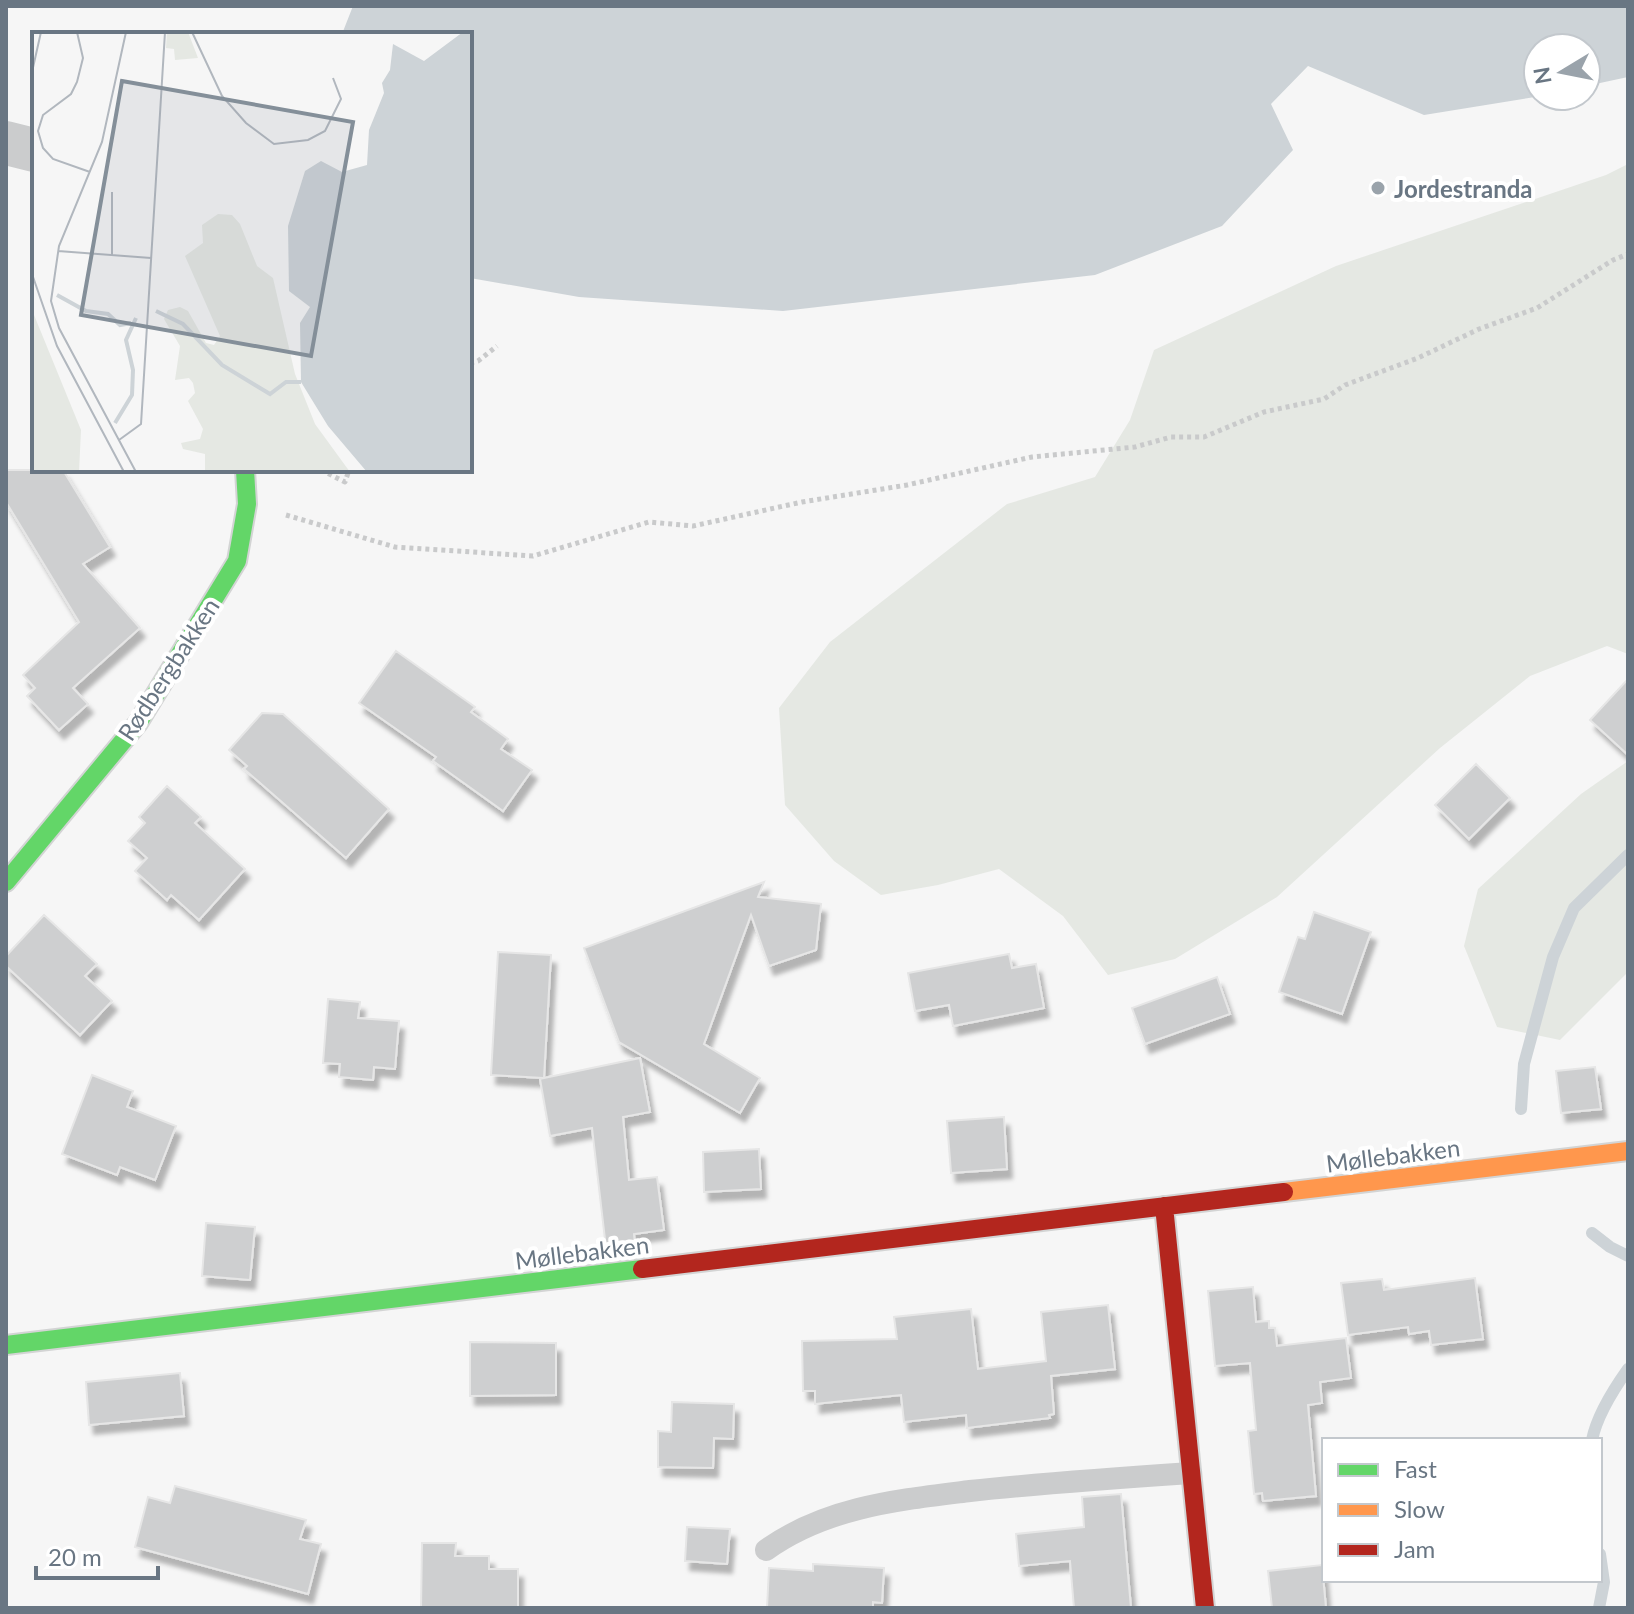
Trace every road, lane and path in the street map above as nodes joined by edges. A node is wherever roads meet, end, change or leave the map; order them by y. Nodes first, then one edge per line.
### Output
1 (6, 143) edge
2 (32, 150) edge
3 (1628, 254) edge
4 (497, 346) dead end
5 (472, 362) edge
6 (245, 472) edge
7 (325, 472) edge
8 (348, 472) edge
9 (247, 504) junction
10 (6, 882) edge
11 (1628, 1151) edge
12 (1164, 1206) junction
13 (6, 1345) edge
14 (1191, 1473) junction
15 (766, 1550) dead end
16 (1205, 1608) edge

1 - 2 street
3 - 9 path
4 - 5 path
6 - 9 street, Rødbergbakken
7 - 8 path
9 - 10 street, Rødbergbakken
11 - 12 street, Møllebakken
12 - 13 street, Møllebakken
12 - 14 street
14 - 15 lane
14 - 16 street

